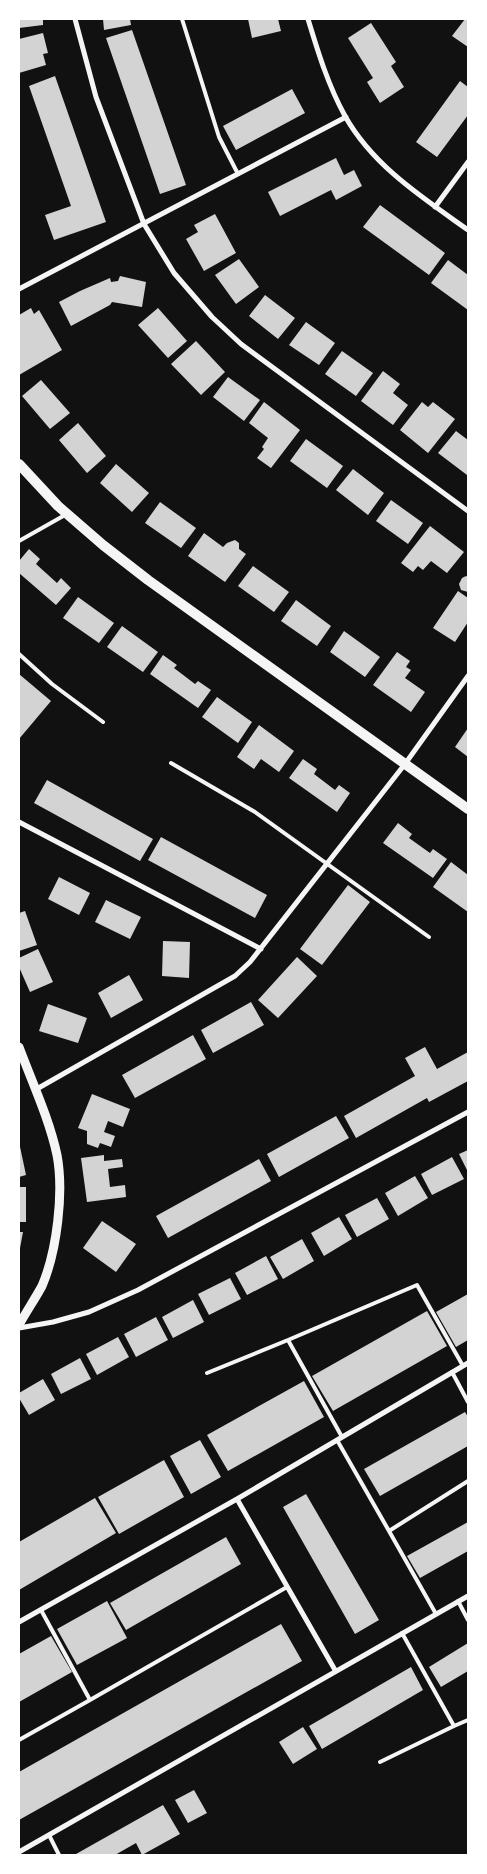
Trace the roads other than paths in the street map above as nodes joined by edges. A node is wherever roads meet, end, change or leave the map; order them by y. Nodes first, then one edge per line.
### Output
1 (75, 19) edge
2 (182, 19) edge
3 (308, 19) edge
4 (346, 117) junction
5 (468, 162) edge
6 (238, 174) junction
7 (435, 206) junction
8 (144, 224) junction
9 (468, 230) edge
10 (19, 289) edge
11 (19, 464) edge
12 (468, 511) edge
13 (67, 514) junction
14 (19, 541) edge
15 (19, 654) edge
16 (468, 676) edge
17 (103, 722) dead end
18 (172, 763) dead end
19 (406, 764) junction
20 (468, 809) edge
21 (19, 822) edge
22 (328, 863) junction
23 (429, 937) dead end
24 (261, 949) junction
25 (19, 1047) edge
26 (35, 1090) junction
27 (468, 1112) edge
28 (19, 1326) edge
29 (288, 1340) junction
30 (466, 1364) edge
31 (452, 1372) junction
32 (207, 1373) dead end
33 (468, 1402) edge
34 (339, 1439) junction
35 (468, 1481) edge
36 (237, 1499) junction
37 (389, 1531) junction
38 (287, 1587) junction
39 (468, 1596) edge
40 (458, 1602) junction
41 (41, 1610) junction
42 (436, 1614) junction
43 (468, 1620) edge
44 (19, 1622) edge
45 (402, 1633) junction
46 (335, 1670) junction
47 (90, 1700) junction
48 (468, 1720) edge
49 (454, 1726) junction
50 (19, 1740) edge
51 (380, 1762) dead end
52 (49, 1834) junction
53 (19, 1852) edge
54 (59, 1855) edge

1 - 8 street
2 - 6 lane
3 - 4 street
4 - 6 street
4 - 7 street
5 - 7 street
6 - 8 street
7 - 9 street
8 - 10 street
8 - 12 street
11 - 13 main road
13 - 14 lane
13 - 19 main road
15 - 17 lane
16 - 19 street
18 - 22 lane
19 - 20 main road
19 - 22 street
21 - 24 street
22 - 23 lane
22 - 24 street
24 - 26 street
25 - 26 street
26 - 28 street
27 - 28 street
29 - 30 lane
29 - 32 lane
29 - 34 lane
30 - 31 street
31 - 33 lane
31 - 34 street
34 - 36 street
34 - 37 lane
35 - 37 lane
36 - 38 street
36 - 41 street
37 - 42 lane
38 - 46 street
38 - 47 lane
39 - 40 street
40 - 42 street
40 - 43 lane
41 - 44 street
41 - 47 lane
42 - 45 street
45 - 46 street
45 - 49 lane
46 - 52 street
47 - 50 lane
48 - 49 lane
49 - 51 lane
52 - 53 street
52 - 54 lane

